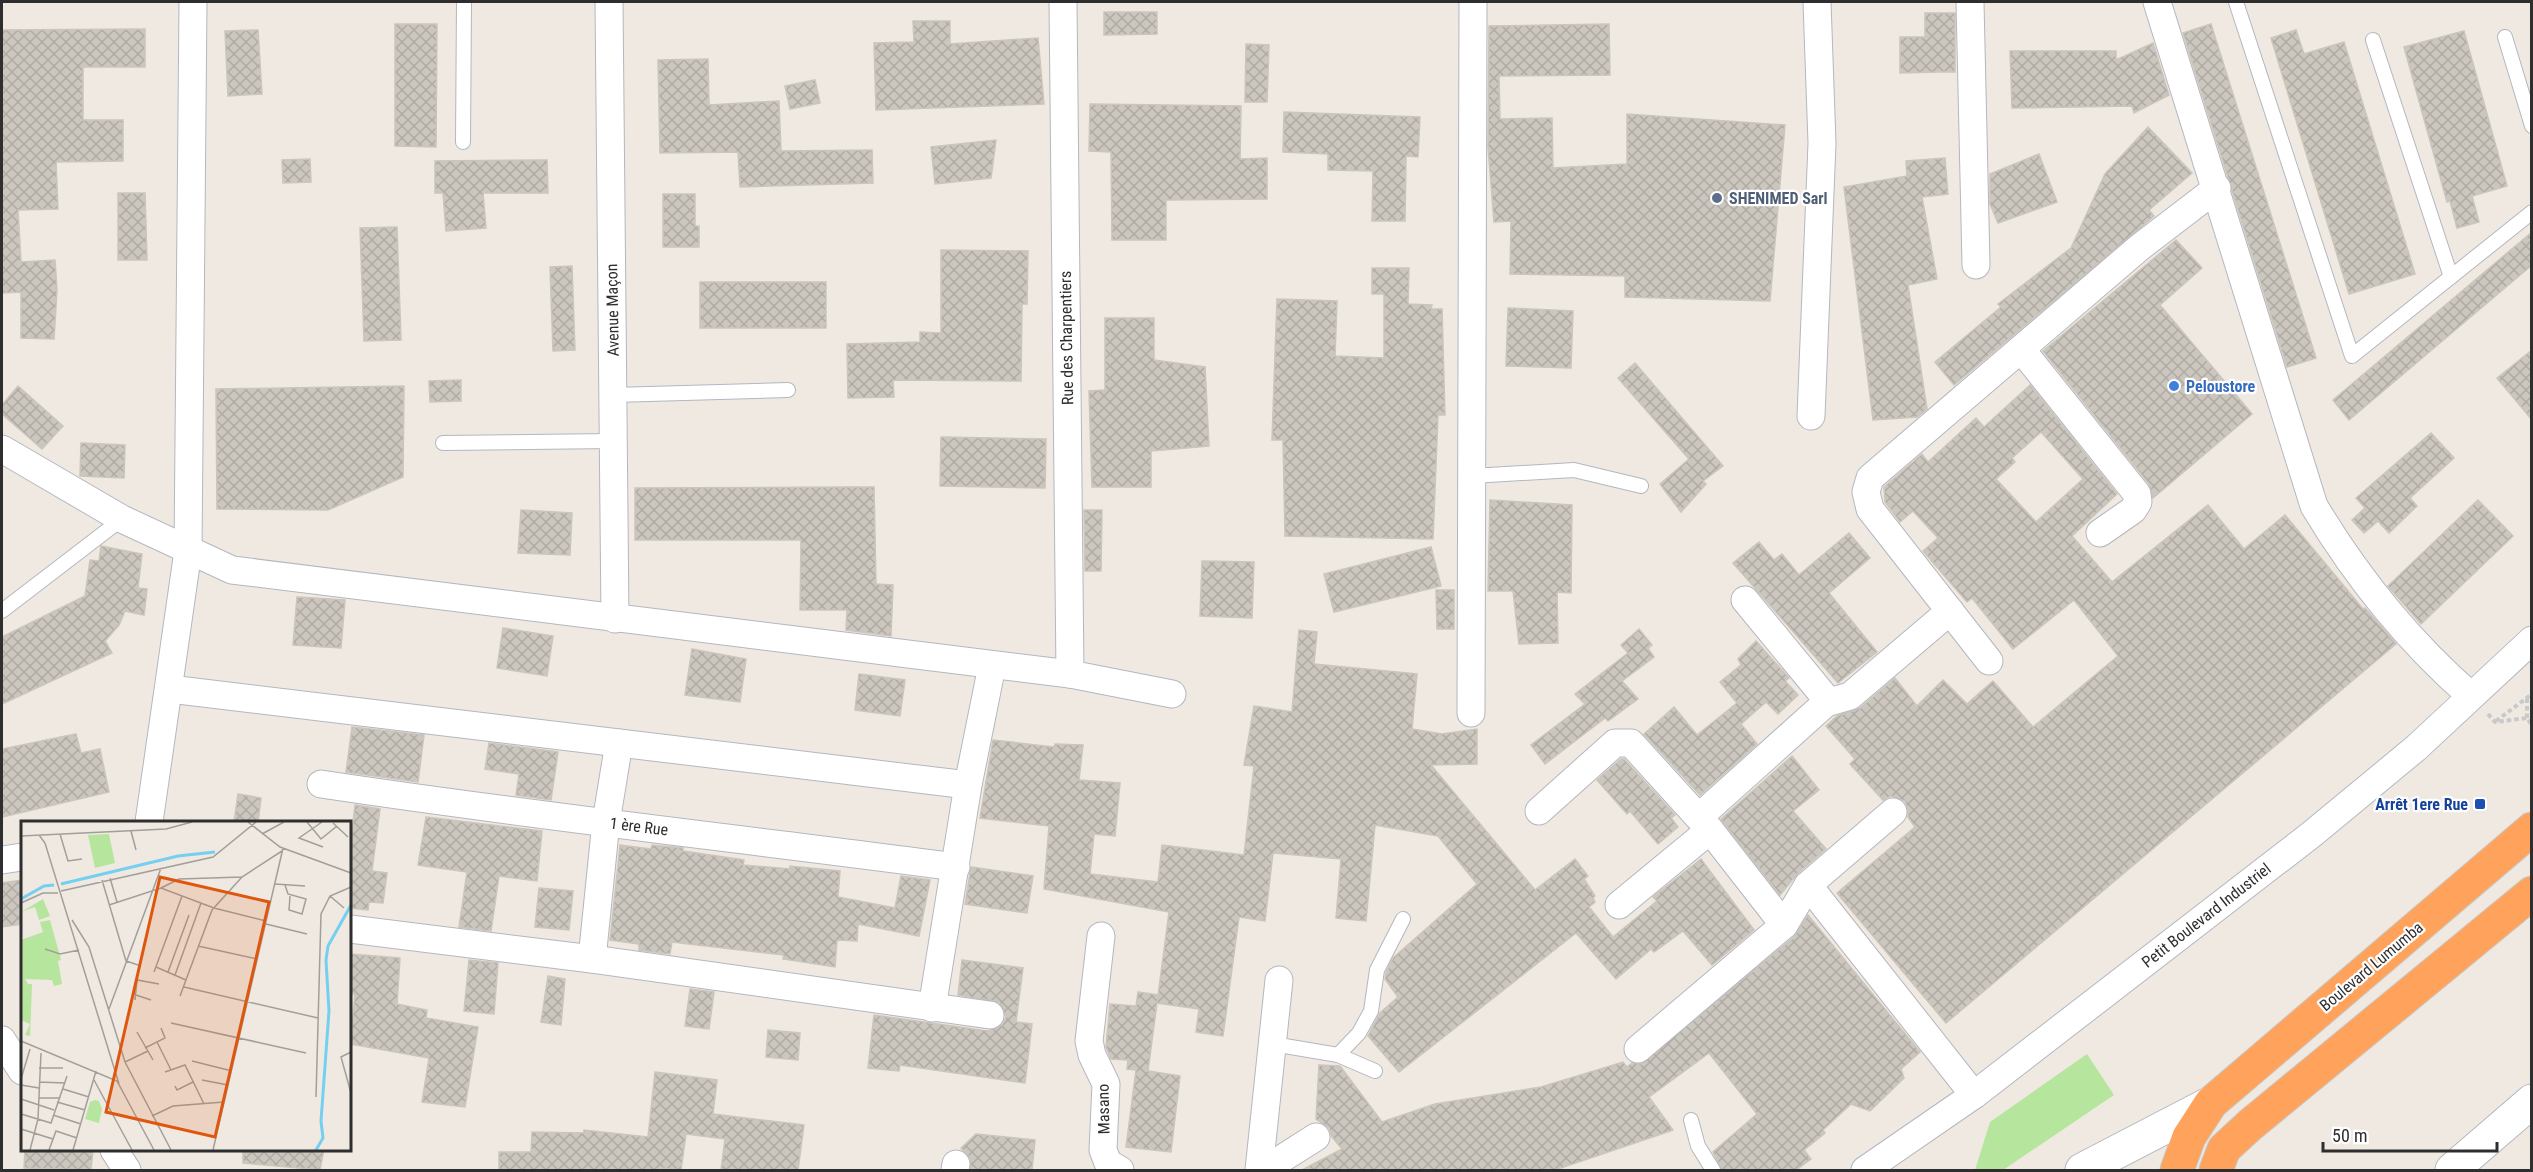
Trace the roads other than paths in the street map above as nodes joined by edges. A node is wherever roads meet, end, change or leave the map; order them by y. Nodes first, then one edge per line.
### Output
1 (193, 2) edge
2 (464, 2) edge
3 (609, 2) edge
4 (1062, 2) edge
5 (1473, 2) edge
6 (1817, 2) edge
7 (1970, 2) edge
8 (2157, 2) edge
9 (2236, 2) edge
10 (2505, 36) dead end
11 (2373, 39) dead end
12 (2532, 126) edge
13 (463, 142) dead end
14 (2217, 188) junction
15 (2532, 212) edge
16 (1976, 265) dead end
17 (2451, 277) junction
18 (2021, 350) junction
19 (788, 390) dead end
20 (613, 395) junction
21 (1811, 416) dead end
22 (613, 441) junction
23 (443, 443) dead end
24 (2, 449) edge
25 (1472, 476) junction
26 (1641, 486) dead end
27 (122, 519) junction
28 (2100, 533) dead end
29 (188, 551) junction
30 (1745, 600) dead end
31 (2, 611) edge
32 (1950, 611) junction
33 (615, 619) junction
34 (2532, 640) edge
35 (1989, 660) dead end
36 (992, 666) junction
37 (1070, 674) junction
38 (170, 689) junction
39 (1172, 694) dead end
40 (2471, 696) junction
41 (1826, 703) junction
42 (1472, 713) dead end
43 (619, 743) junction
44 (321, 784) dead end
45 (968, 786) junction
46 (1539, 811) dead end
47 (1893, 812) dead end
48 (149, 821) edge
49 (606, 822) junction
50 (1704, 823) junction
51 (2532, 830) edge
52 (21, 857) edge
53 (2, 860) edge
54 (956, 867) junction
55 (1808, 885) junction
56 (2532, 893) edge
57 (1619, 905) dead end
58 (1403, 919) dead end
59 (1784, 925) junction
60 (351, 929) edge
61 (1101, 936) dead end
62 (592, 959) junction
63 (1279, 980) dead end
64 (932, 1008) junction
65 (990, 1015) dead end
66 (2, 1040) edge
67 (1273, 1044) junction
68 (1638, 1049) dead end
69 (1338, 1055) junction
70 (21, 1069) edge
71 (1375, 1071) dead end
72 (1974, 1095) junction
73 (2532, 1101) edge
74 (2211, 1103) junction
75 (1691, 1120) dead end
76 (1316, 1137) dead end
77 (115, 1151) edge
78 (2220, 1160) edge
79 (127, 1170) edge
80 (1120, 1170) edge
81 (1259, 1170) edge
82 (1264, 1170) edge
83 (1713, 1170) edge
84 (1865, 1170) edge
85 (2082, 1170) edge
86 (2177, 1170) edge
87 (2452, 1170) edge

1 - 29 street
2 - 13 lane
3 - 20 street, Avenue Maçon
4 - 37 street, Rue des Charpentiers
5 - 25 street
6 - 21 street
7 - 16 street
8 - 14 street
9 - 17 lane
10 - 12 lane
11 - 17 lane
14 - 18 street
14 - 40 street
15 - 17 lane
18 - 28 street
18 - 32 street
19 - 20 lane
20 - 22 street, Avenue Maçon
22 - 23 lane
22 - 33 street, Avenue Maçon
24 - 27 street
25 - 26 lane
25 - 42 street
27 - 29 street
27 - 31 lane
29 - 33 street
29 - 38 street
30 - 41 street
32 - 35 street
32 - 41 street
33 - 36 street
34 - 40 street, Petit Boulevard Industriel
36 - 37 street
36 - 45 street
37 - 39 street
38 - 43 street
38 - 48 street
40 - 72 street, Petit Boulevard Industriel
41 - 50 street
43 - 45 street
43 - 49 street
44 - 49 street, 1 ère Rue
45 - 54 street
46 - 50 street
47 - 55 street
49 - 54 street, 1 ère Rue
49 - 62 street
50 - 57 street
50 - 59 street
51 - 74 highway, Boulevard Lumumba
52 - 53 street
54 - 64 street
55 - 59 street
55 - 72 street
56 - 78 highway, Boulevard Lumumba
58 - 69 lane
59 - 68 street
60 - 62 street
61 - 80 street, Masano
62 - 64 street
63 - 67 street
64 - 65 street
66 - 70 street
67 - 69 lane
67 - 81 street
69 - 71 lane
72 - 84 street, Petit Boulevard Industriel
73 - 87 main road
74 - 85 main road, Boulevard Lumumba
74 - 86 highway, Boulevard Lumumba
75 - 83 lane
76 - 82 street
77 - 79 street
78 - 86 main road, Boulevard Lumumba

